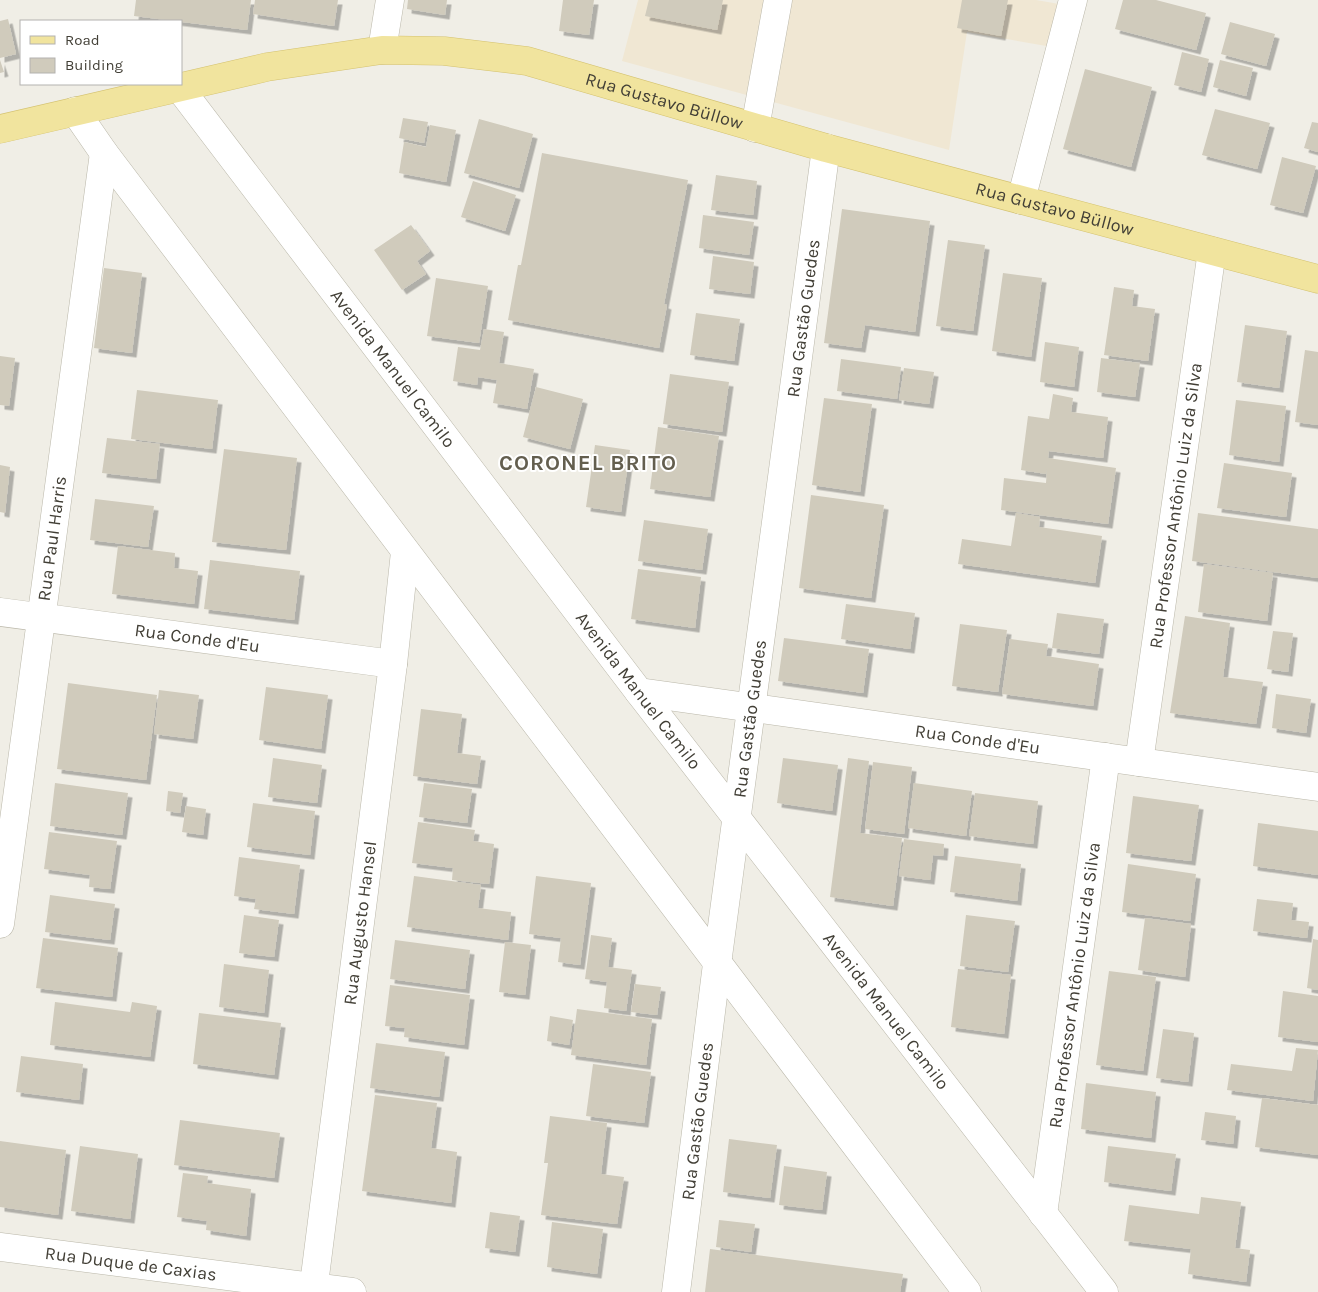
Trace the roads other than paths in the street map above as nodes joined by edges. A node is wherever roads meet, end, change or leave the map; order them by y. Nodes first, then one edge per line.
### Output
1 (390, 0) edge
2 (778, 0) edge
3 (1073, 0) edge
4 (382, 50) junction
5 (178, 86) junction
6 (75, 111) junction
7 (755, 128) junction
8 (0, 129) edge
9 (826, 148) junction
10 (104, 153) junction
11 (1021, 200) junction
12 (1212, 251) junction
13 (1318, 279) edge
14 (405, 552) junction
15 (0, 612) edge
16 (40, 617) junction
17 (393, 664) junction
18 (639, 692) junction
19 (751, 707) junction
20 (1106, 757) junction
21 (1139, 762) junction
22 (1318, 787) edge
23 (736, 817) junction
24 (0, 924) edge
25 (717, 964) junction
26 (1043, 1214) junction
27 (0, 1247) edge
28 (314, 1290) edge
29 (352, 1292) edge
30 (676, 1292) edge
31 (967, 1292) edge
32 (1104, 1292) edge

1 - 4 street
2 - 7 street
3 - 11 street
4 - 5 main road, Rua Gustavo Büllow
4 - 7 main road, Rua Gustavo Büllow
5 - 6 main road, Rua Gustavo Büllow
5 - 18 street, Avenida Manuel Camilo
6 - 8 main road, Rua Gustavo Büllow
6 - 10 street
7 - 9 main road, Rua Gustavo Büllow
9 - 11 main road, Rua Gustavo Büllow
9 - 19 street, Rua Gastão Guedes
10 - 14 street
10 - 16 street, Rua Paul Harris
11 - 12 main road, Rua Gustavo Büllow
12 - 13 main road, Rua Gustavo Büllow
12 - 21 street, Rua Professor Antônio Luiz da Silva
14 - 17 street, Rua Augusto Hansel
14 - 25 street
15 - 16 street, Rua Conde d'Eu
16 - 17 street, Rua Conde d'Eu
16 - 24 street, Rua Paul Harris
17 - 28 street, Rua Augusto Hansel
18 - 19 street, Rua Conde d'Eu
18 - 23 street, Avenida Manuel Camilo
19 - 20 street, Rua Conde d'Eu
19 - 23 street, Rua Gastão Guedes
20 - 21 street, Rua Conde d'Eu
20 - 26 street, Rua Professor Antônio Luiz da Silva
21 - 22 street, Rua Conde d'Eu
23 - 25 street, Rua Gastão Guedes
23 - 26 street, Avenida Manuel Camilo
25 - 30 street, Rua Gastão Guedes
25 - 31 street
26 - 32 street, Avenida Manuel Camilo
27 - 28 street, Rua Duque de Caxias
28 - 29 street, Rua Duque de Caxias

